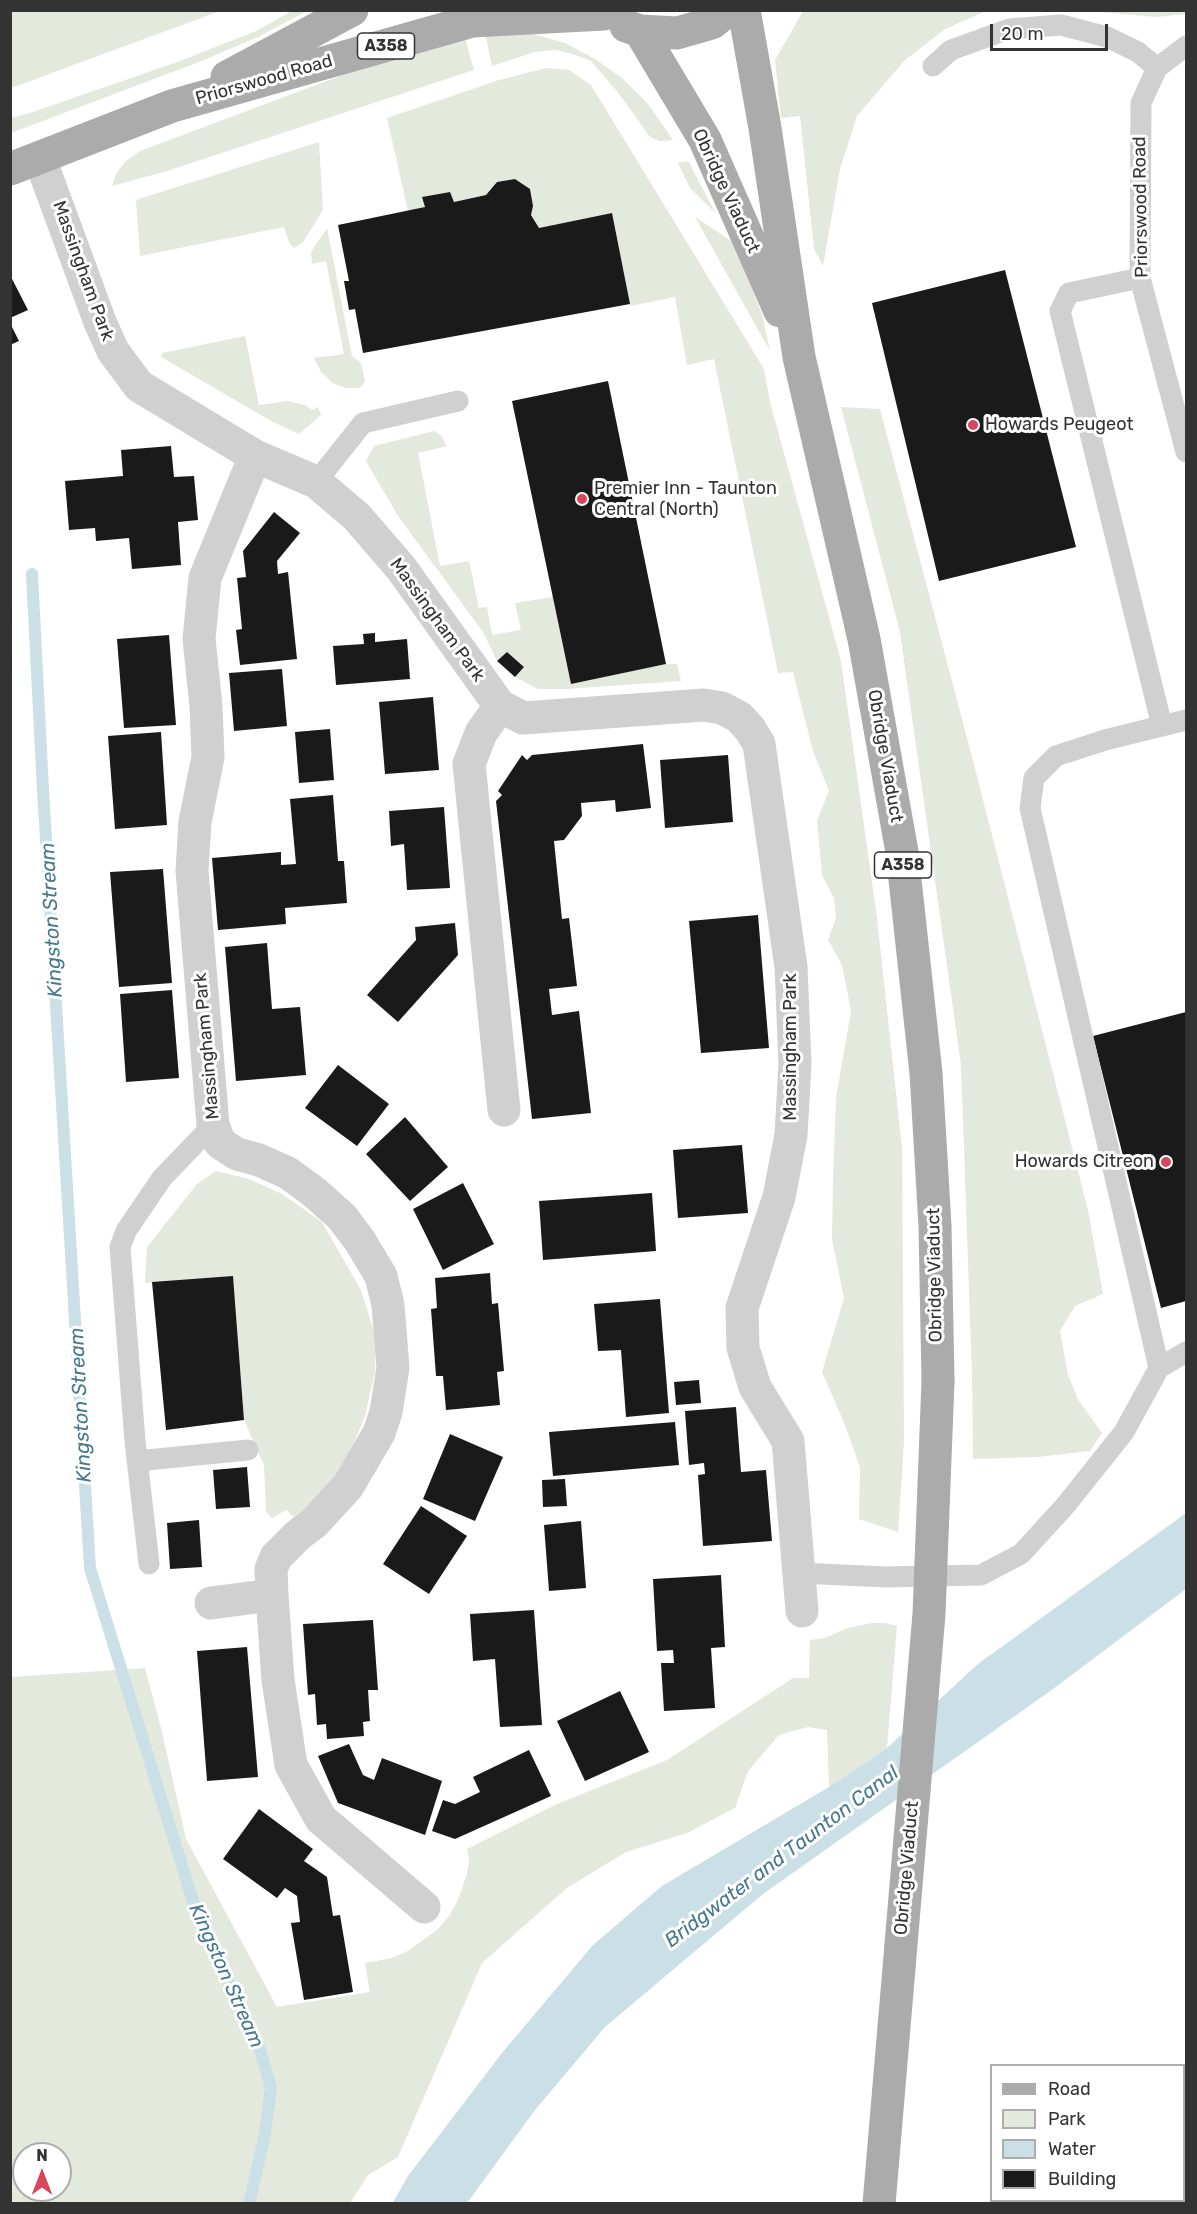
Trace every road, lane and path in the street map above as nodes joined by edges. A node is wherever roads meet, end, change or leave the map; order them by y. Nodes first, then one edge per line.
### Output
1 (352, 10) edge
2 (728, 10) edge
3 (744, 10) edge
4 (602, 12) edge
5 (640, 31) junction
6 (1186, 46) edge
7 (933, 66) dead end
8 (1157, 68) junction
9 (172, 106) junction
10 (26, 164) edge
11 (1140, 278) junction
12 (799, 357) junction
13 (1179, 396) edge
14 (458, 401) dead end
15 (1186, 452) edge
16 (255, 456) junction
17 (316, 482) junction
18 (500, 706) junction
19 (1186, 720) edge
20 (1162, 726) junction
21 (504, 1110) dead end
22 (213, 1125) junction
23 (1186, 1352) edge
24 (1159, 1368) junction
25 (248, 1450) dead end
26 (137, 1461) junction
27 (149, 1564) dead end
28 (798, 1574) junction
29 (272, 1595) junction
30 (211, 1603) dead end
31 (802, 1611) dead end
32 (424, 1907) dead end
33 (879, 2204) edge

1 - 9 main road, Priorswood Road / A358
2 - 5 main road, Priorswood Road / A358
3 - 12 main road, Obridge Viaduct / A358
4 - 5 main road, Priorswood Road / A358
4 - 9 main road, Priorswood Road / A358
5 - 12 main road, Obridge Viaduct / A358
6 - 8 lane, Priorswood Road
7 - 8 lane
8 - 11 lane, Priorswood Road
9 - 10 main road, Priorswood Road / A358
10 - 16 street, Massingham Park
11 - 13 lane, Priorswood Road
11 - 20 lane
12 - 33 main road, Obridge Viaduct / A358, bridge
13 - 15 lane, Priorswood Road
14 - 17 lane
16 - 17 street, Massingham Park
16 - 22 street, Massingham Park
17 - 18 street, Massingham Park
18 - 21 street
18 - 28 street, Massingham Park
19 - 20 lane
20 - 24 lane
22 - 26 lane
22 - 29 street, Massingham Park
23 - 24 lane
24 - 28 lane
25 - 26 lane
26 - 27 lane
28 - 31 street, Massingham Park
29 - 30 street
29 - 32 street, Massingham Park

